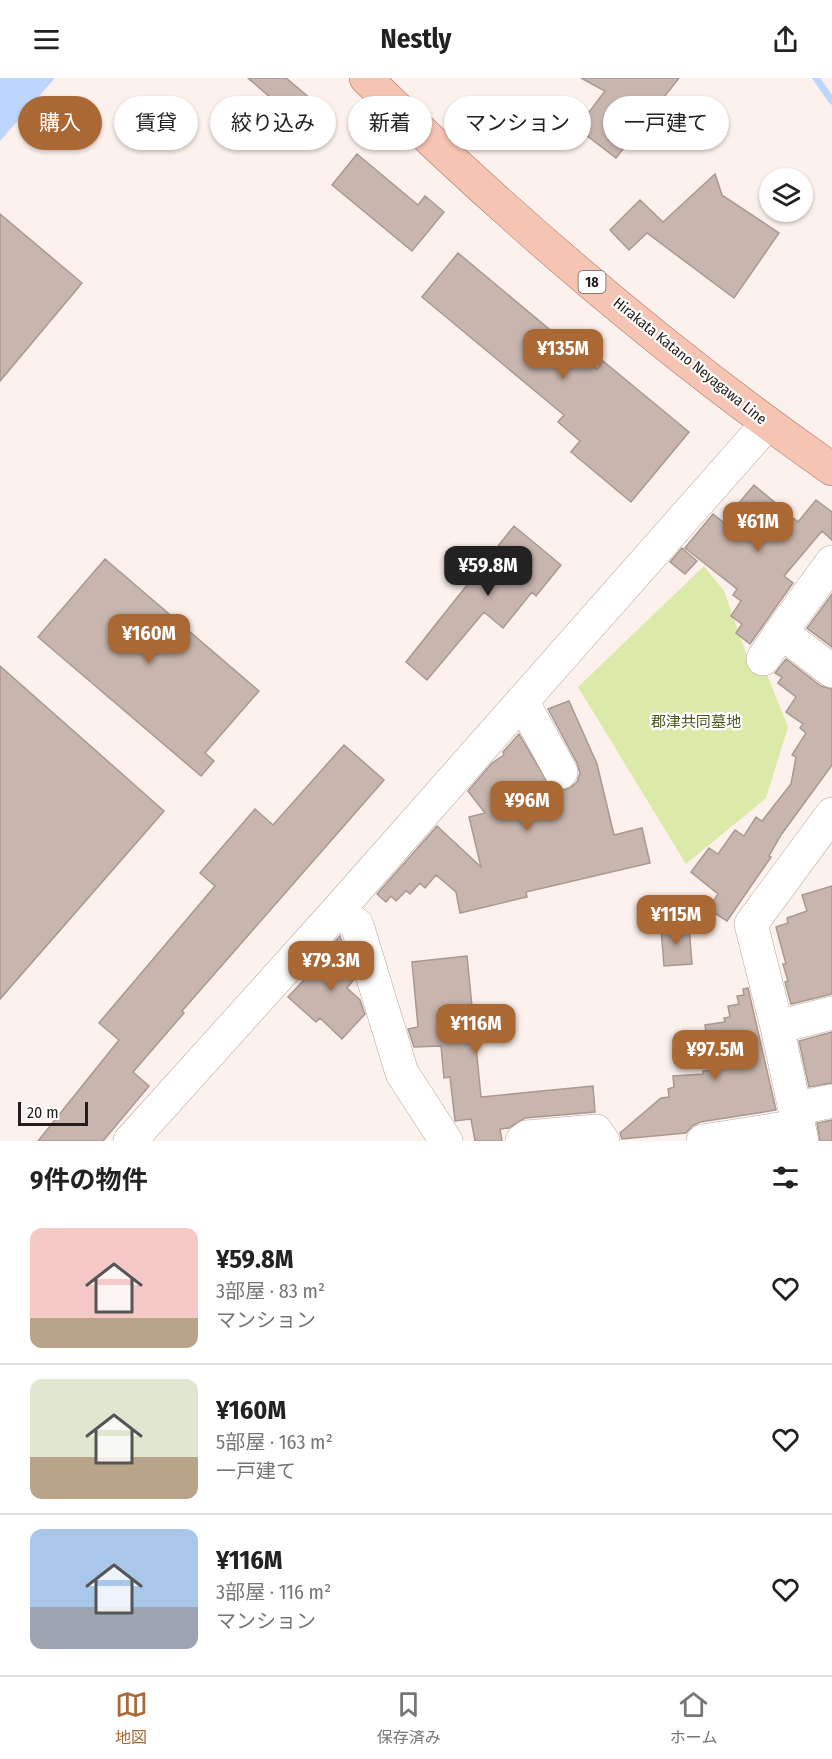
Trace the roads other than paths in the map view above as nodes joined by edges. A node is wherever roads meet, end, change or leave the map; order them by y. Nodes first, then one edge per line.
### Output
1 (366, 78) edge
2 (767, 424) junction
3 (832, 470) edge
4 (832, 562) edge
5 (781, 632) junction
6 (763, 659) dead end
7 (832, 671) edge
8 (522, 701) junction
9 (561, 772) dead end
10 (829, 830) edge
11 (338, 910) junction
12 (832, 1013) edge
13 (777, 1027) junction
14 (832, 1101) edge
15 (798, 1125) edge
16 (130, 1141) edge
17 (446, 1141) edge
18 (522, 1141) edge
19 (603, 1141) edge
20 (703, 1141) edge

1 - 2 main road, Hirakata Katano Neyagawa Line / 18
2 - 3 main road, Hirakata Katano Neyagawa Line / 18
2 - 8 street
4 - 5 street
5 - 6 street
5 - 7 street
8 - 9 street
8 - 11 street
10 - 13 street
11 - 16 street
11 - 17 street
12 - 13 street
13 - 15 street
14 - 15 street
15 - 20 street
18 - 19 street

